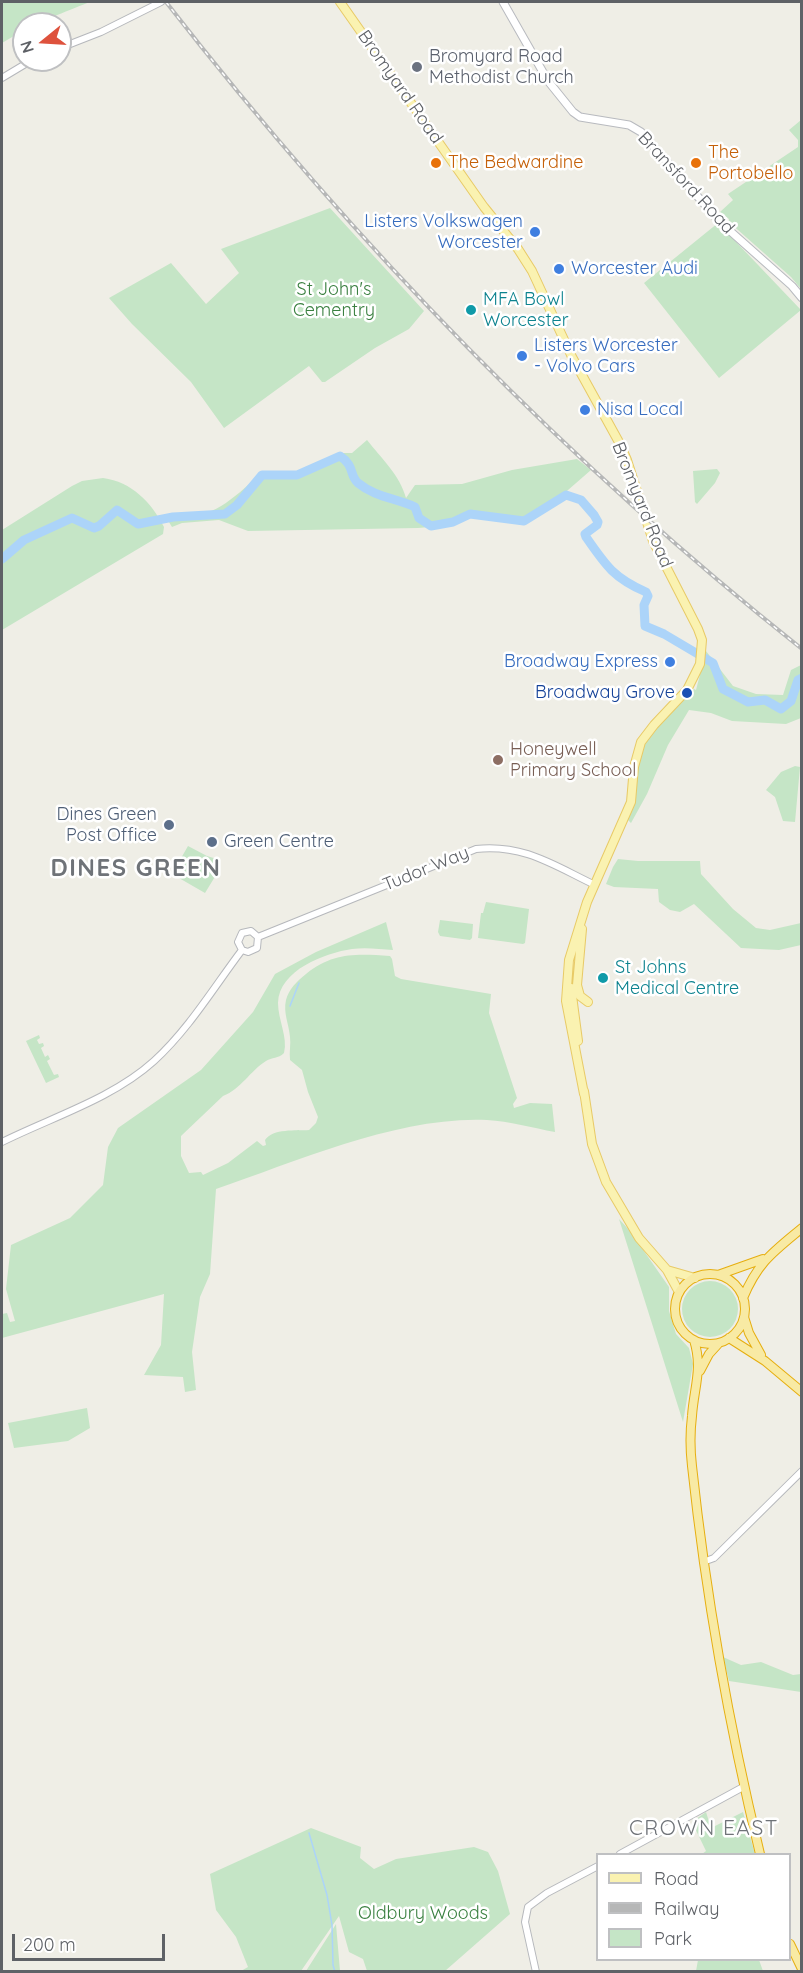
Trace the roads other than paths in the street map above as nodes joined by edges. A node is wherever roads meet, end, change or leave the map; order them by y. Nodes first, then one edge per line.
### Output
1 (340, 2) edge
2 (503, 2) edge
3 (158, 3) edge
4 (72, 43) edge
5 (801, 298) edge
6 (595, 885) junction
7 (584, 909) junction
8 (258, 937) junction
9 (242, 950) junction
10 (588, 1002) dead end
11 (2, 1142) edge
12 (801, 1228) edge
13 (765, 1259) junction
14 (667, 1270) junction
15 (718, 1275) junction
16 (695, 1278) junction
17 (680, 1292) junction
18 (743, 1298) junction
19 (744, 1316) junction
20 (729, 1338) junction
21 (694, 1340) junction
22 (719, 1343) junction
23 (765, 1361) junction
24 (699, 1372) junction
25 (801, 1392) edge
26 (801, 1470) edge
27 (702, 1562) junction
28 (745, 1786) junction
29 (622, 1853) edge
30 (760, 1853) edge
31 (596, 1867) edge
32 (791, 1948) edge
33 (801, 1969) edge
34 (536, 1971) edge

1 - 6 main road, Bromyard Road
2 - 5 main road, Bransford Road
3 - 4 street
6 - 7 main road, Bromyard Road
6 - 8 street, Tudor Way
7 - 10 main road
7 - 14 main road, Bromyard Road
8 - 9 street, Tudor Way
8 - 9 street, Tudor Way
9 - 11 street, Tudor Way
12 - 13 highway
13 - 15 highway
13 - 18 highway
14 - 16 main road
14 - 17 main road, Bromyard Road
15 - 16 highway
15 - 18 highway
16 - 17 highway
17 - 21 highway
18 - 19 highway
19 - 20 highway
19 - 23 highway
20 - 22 highway
20 - 23 highway
21 - 22 highway
21 - 24 highway
22 - 24 highway
23 - 25 highway
24 - 27 highway
26 - 27 street
27 - 28 highway
28 - 29 street
28 - 30 highway
31 - 34 street
32 - 33 highway

